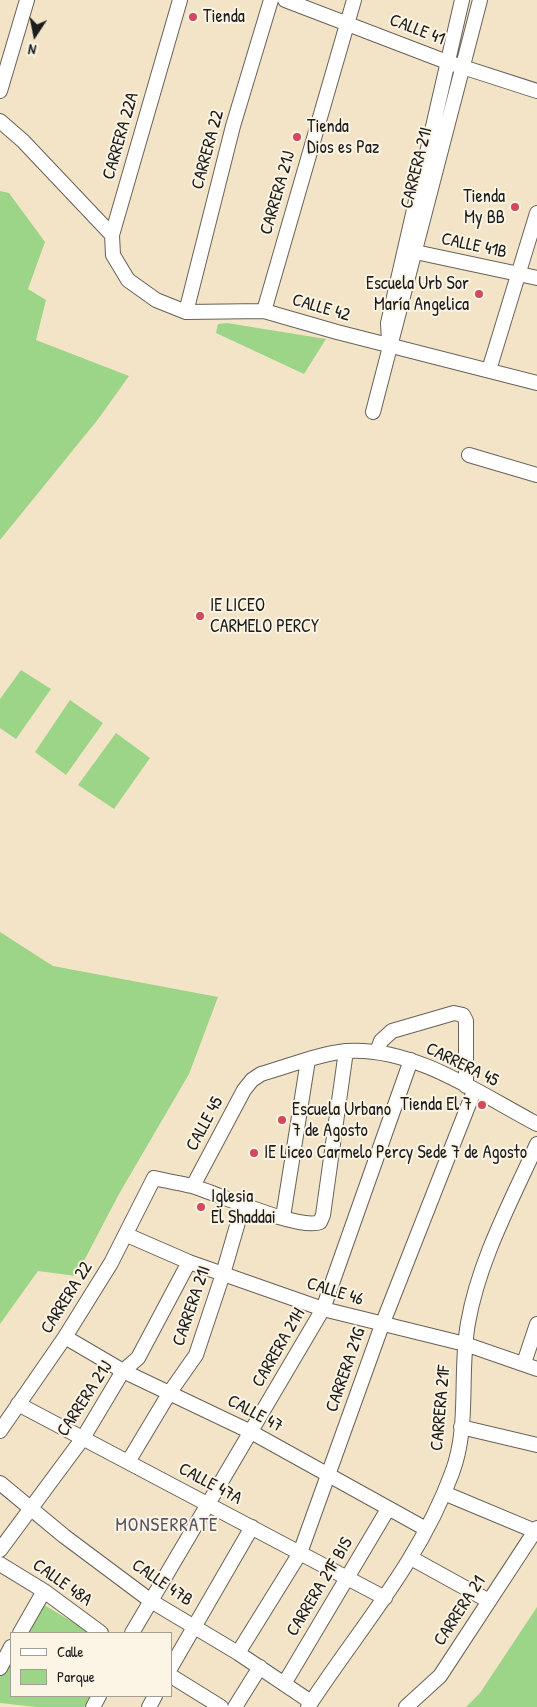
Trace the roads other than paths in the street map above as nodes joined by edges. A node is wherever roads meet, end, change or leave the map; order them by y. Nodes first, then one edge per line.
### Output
1 (26, 0) edge
2 (180, 0) edge
3 (271, 0) edge
4 (285, 0) edge
5 (354, 0) edge
6 (462, 0) edge
7 (480, 0) edge
8 (348, 24) junction
9 (447, 62) junction
10 (463, 67) junction
11 (0, 91) edge
12 (537, 91) edge
13 (0, 121) edge
14 (537, 213) edge
15 (112, 235) junction
16 (409, 251) junction
17 (518, 274) junction
18 (537, 278) edge
19 (128, 280) joint
20 (264, 311) junction
21 (186, 312) junction
22 (389, 345) junction
23 (489, 370) junction
24 (537, 383) edge
25 (373, 412) dead end
26 (469, 455) dead end
27 (537, 475) edge
28 (346, 1051) junction
29 (377, 1052) junction
30 (308, 1060) junction
31 (411, 1060) junction
32 (252, 1080) joint
33 (470, 1088) junction
34 (537, 1124) edge
35 (537, 1144) edge
36 (193, 1186) junction
37 (243, 1205) junction
38 (283, 1217) junction
39 (127, 1235) junction
40 (189, 1262) junction
41 (223, 1274) junction
42 (323, 1309) junction
43 (537, 1324) edge
44 (382, 1325) junction
45 (65, 1337) junction
46 (465, 1344) junction
47 (524, 1363) junction
48 (537, 1369) edge
49 (122, 1371) junction
50 (170, 1392) junction
51 (18, 1404) junction
52 (461, 1427) junction
53 (0, 1431) edge
54 (251, 1432) junction
55 (83, 1438) junction
56 (537, 1445) edge
57 (128, 1462) junction
58 (329, 1476) junction
59 (0, 1483) edge
60 (444, 1493) junction
61 (208, 1504) junction
62 (29, 1509) junction
63 (388, 1509) junction
64 (252, 1528) junction
65 (536, 1529) edge
66 (426, 1530) junction
67 (0, 1550) edge
68 (300, 1553) junction
69 (411, 1558) junction
70 (0, 1564) edge
71 (346, 1577) junction
72 (44, 1591) junction
73 (385, 1598) junction
74 (489, 1600) junction
75 (151, 1601) junction
76 (196, 1627) junction
77 (21, 1632) edge
78 (100, 1632) edge
79 (133, 1632) edge
80 (10, 1650) edge
81 (238, 1653) junction
82 (1, 1664) edge
83 (172, 1665) edge
84 (260, 1667) junction
85 (172, 1677) edge
86 (284, 1684) junction
87 (309, 1705) edge
88 (221, 1707) edge
89 (235, 1707) edge
90 (406, 1707) edge

1 - 11 street
2 - 15 street, CARRERA 22A
3 - 21 street, CARRERA 22
4 - 8 street, CALLE 41
5 - 8 street, CARRERA 21J
6 - 9 street, CARRERA 21I
7 - 10 street, CARRERA 21I
8 - 9 street, CALLE 41
8 - 20 street, CARRERA 21J
9 - 10 street, CALLE 41
9 - 16 street, CARRERA 21I
10 - 12 street, CALLE 41
10 - 16 street, CARRERA 21I
13 - 15 street
14 - 17 street
15 - 19 street, CARRERA 22A
16 - 17 street, CALLE 41B
16 - 22 street, CARRERA 21I
17 - 18 street, CALLE 41B
17 - 23 street
19 - 21 street, CALLE 42
20 - 21 street, CALLE 42
20 - 22 street, CALLE 42
22 - 23 street, CALLE 42
22 - 25 street, CARRERA 21I
23 - 24 street, CALLE 42
26 - 27 street
28 - 29 street, CARRERA 45
28 - 30 street, CARRERA 45
28 - 38 street
29 - 31 street, CARRERA 45
29 - 33 street
30 - 32 street, CARRERA 45
30 - 38 street
31 - 33 street, CARRERA 45
31 - 42 street, CARRERA 21H
32 - 36 street, CALLE 45
33 - 34 street, CARRERA 45
33 - 44 street, CARRERA 21G
35 - 46 street, CARRERA 21F
36 - 37 street
36 - 39 street, CARRERA 22
37 - 38 street
37 - 41 street, CARRERA 21I
39 - 40 street, CALLE 46
39 - 45 street, CARRERA 22
40 - 41 street, CALLE 46
40 - 49 street, CARRERA 21J
41 - 42 street, CALLE 46
41 - 50 street, CARRERA 21I
42 - 44 street, CALLE 46
42 - 54 street, CARRERA 21H
43 - 47 street
44 - 46 street, CALLE 46
44 - 58 street, CARRERA 21G
45 - 49 street, CALLE 47
45 - 51 street, CARRERA 22
46 - 47 street, CALLE 46
46 - 52 street, CARRERA 21F
47 - 48 street, CALLE 46
49 - 50 street, CALLE 47
49 - 55 street, CARRERA 21J
50 - 54 street, CALLE 47
50 - 57 street, CARRERA 21I
51 - 53 street, CARRERA 22
51 - 55 street, CALLE 47A
52 - 56 street
52 - 60 street, CARRERA 21F
54 - 58 street, CALLE 47
54 - 61 street, CARRERA 21H
55 - 57 street, CALLE 47A
55 - 62 street, CARRERA 21J
57 - 61 street, CALLE 47A
58 - 63 street, CALLE 47
58 - 68 street, CARRERA 21G
59 - 62 street, CALLE 47B
60 - 65 street
60 - 66 street, CARRERA 21F
61 - 64 street, CALLE 47A
61 - 75 street, CARRERA 21H
62 - 67 street, CARRERA 21J
62 - 75 street, CALLE 47B
63 - 66 street, CALLE 47
63 - 71 street, CARRERA 21F BIS
64 - 68 street, CALLE 47A
64 - 76 street
65 - 74 street, CARRERA 21
66 - 69 street, CARRERA 21F
68 - 71 street, CALLE 47A
68 - 81 street, CARRERA 21G
69 - 73 street, CARRERA 21F
69 - 74 street
70 - 72 street, CALLE 48A
71 - 73 street, CALLE 47A
71 - 86 street, CARRERA 21F BIS
72 - 77 street
72 - 78 street, CALLE 48A
73 - 87 street, CARRERA 21F
74 - 90 street, CARRERA 21
75 - 76 street, CALLE 47B
75 - 79 street, CARRERA 21H
76 - 81 street, CALLE 47B
76 - 83 street
80 - 82 street
81 - 84 street, CALLE 47B
84 - 86 street, CALLE 47B
84 - 89 street
85 - 88 street
86 - 87 street, CALLE 47B

